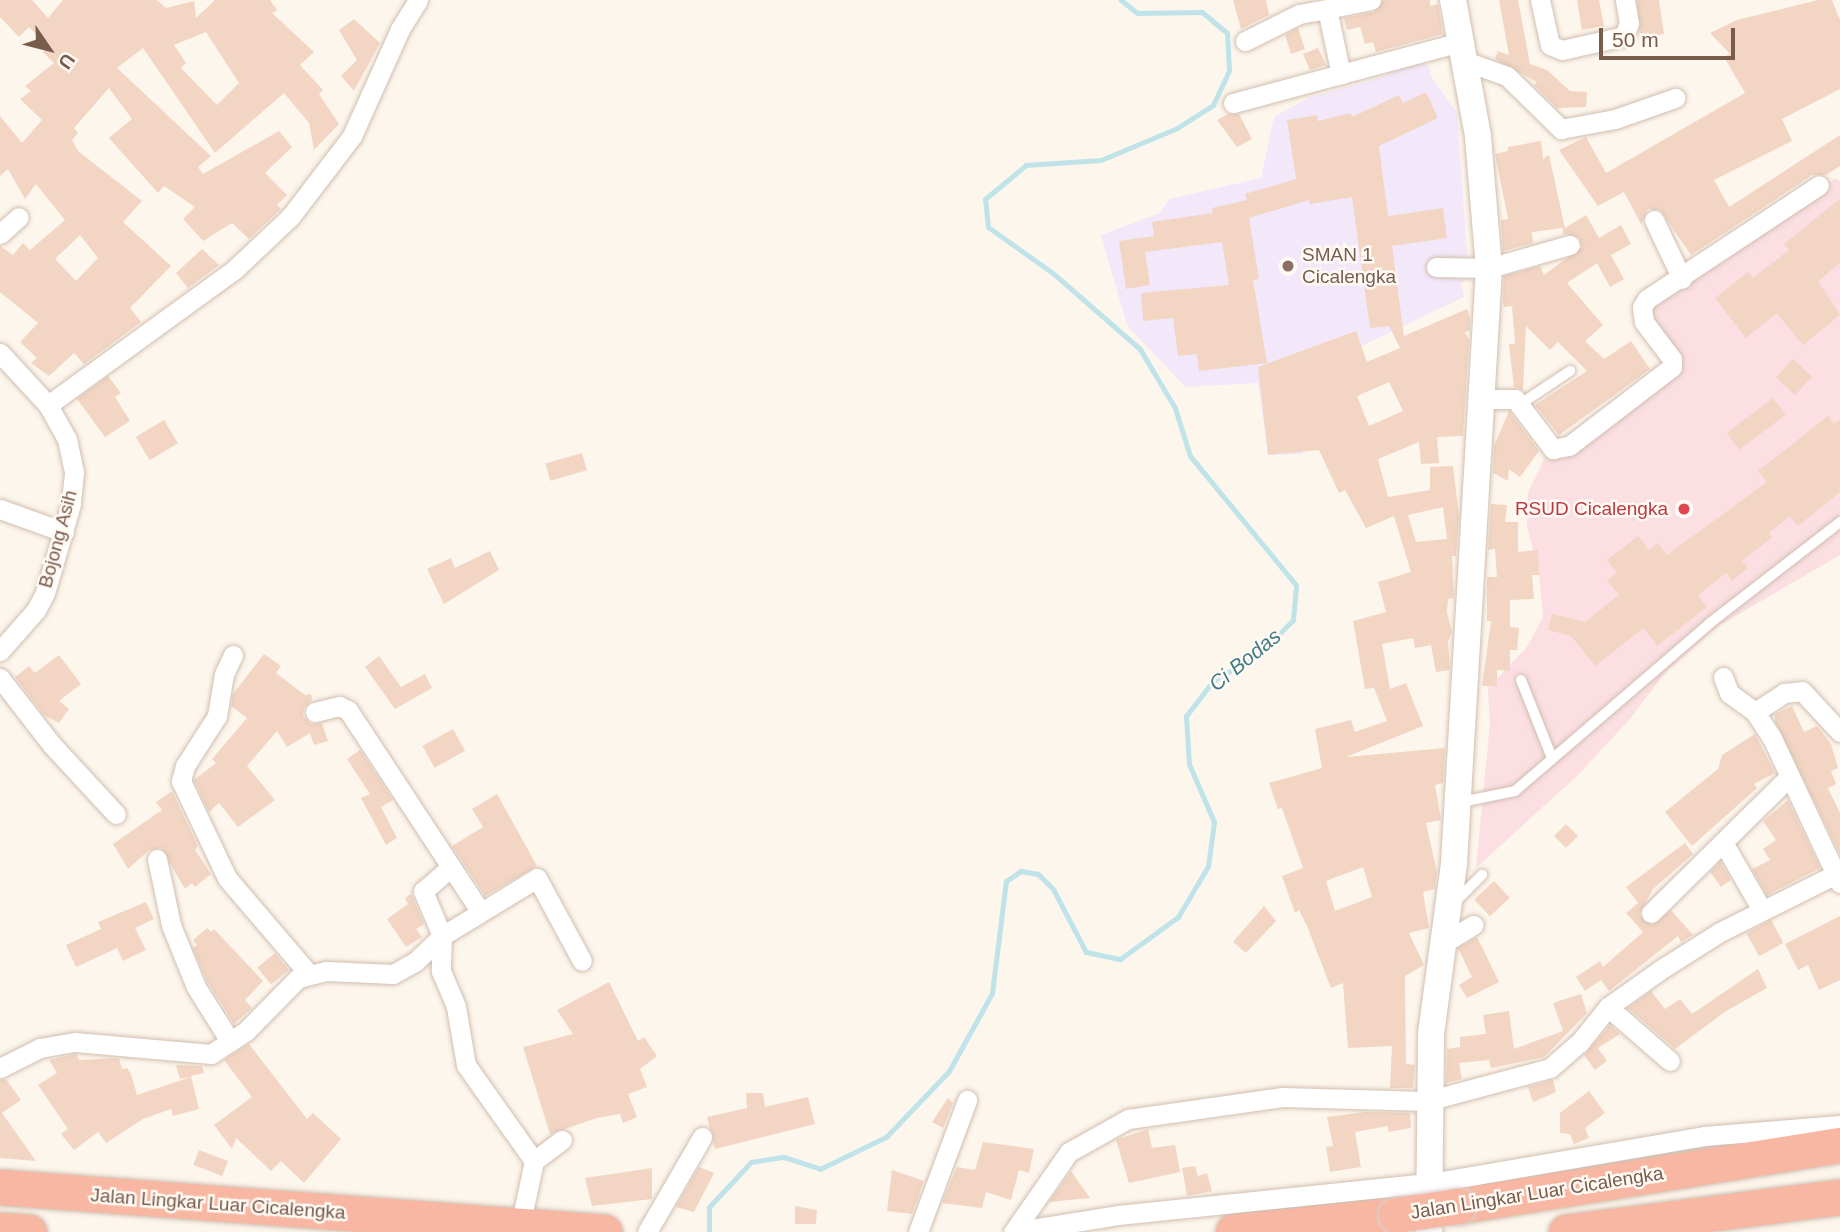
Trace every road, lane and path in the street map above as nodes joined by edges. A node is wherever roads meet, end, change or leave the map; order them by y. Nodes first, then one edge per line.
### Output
1 (418, 0) edge
2 (1371, 0) edge
3 (1453, 0) edge
4 (1540, 0) edge
5 (1625, 0) edge
6 (1298, 7) edge
7 (1327, 9) junction
8 (1245, 41) dead end
9 (1461, 51) junction
10 (1340, 75) junction
11 (1675, 98) dead end
12 (1233, 103) dead end
13 (1819, 185) dead end
14 (19, 217) dead end
15 (1654, 220) dead end
16 (0, 234) edge
17 (1570, 245) dead end
18 (1436, 267) dead end
19 (1489, 268) junction
20 (1682, 279) junction
21 (0, 354) edge
22 (1570, 371) dead end
23 (1483, 399) junction
24 (1521, 403) junction
25 (48, 405) junction
26 (0, 509) edge
27 (1840, 522) edge
28 (64, 532) junction
29 (0, 651) edge
30 (233, 655) dead end
31 (1723, 677) dead end
32 (0, 678) edge
33 (1521, 680) dead end
34 (315, 712) dead end
35 (1755, 712) junction
36 (1840, 732) edge
37 (1552, 758) junction
38 (1789, 777) junction
39 (1457, 802) junction
40 (116, 814) dead end
41 (1724, 844) junction
42 (157, 859) dead end
43 (451, 867) junction
44 (1482, 875) dead end
45 (1837, 879) edge
46 (1448, 908) junction
47 (1762, 910) junction
48 (480, 911) junction
49 (1651, 913) dead end
50 (1473, 925) dead end
51 (442, 936) junction
52 (1440, 945) junction
53 (582, 961) dead end
54 (309, 974) junction
55 (1608, 1007) junction
56 (230, 1041) junction
57 (1670, 1061) dead end
58 (0, 1068) edge
59 (967, 1100) dead end
60 (1427, 1101) junction
61 (1840, 1125) edge
62 (702, 1137) dead end
63 (562, 1140) dead end
64 (1840, 1145) edge
65 (534, 1161) junction
66 (1430, 1183) junction
67 (0, 1187) edge
68 (1825, 1203) edge
69 (520, 1226) junction
70 (0, 1230) edge
71 (1014, 1231) edge
72 (29, 1232) edge
73 (604, 1232) edge
74 (647, 1232) edge
75 (918, 1232) edge
76 (1233, 1232) edge
77 (1429, 1232) edge
78 (1566, 1232) edge
79 (1687, 1232) edge

1 - 25 street
2 - 7 street
3 - 9 street
4 - 5 street
6 - 7 street
6 - 8 street
7 - 10 street
9 - 10 street
9 - 11 street
9 - 19 street
10 - 12 street
13 - 20 street
14 - 16 street
15 - 20 street
17 - 19 street
18 - 19 street
19 - 23 street
20 - 24 street
21 - 25 street, Bojong Asih
22 - 24 lane
23 - 24 street
23 - 39 street
25 - 28 street, Bojong Asih
26 - 28 street
27 - 37 lane
28 - 29 street, Bojong Asih
30 - 54 street
31 - 35 street
32 - 40 street
33 - 37 lane
34 - 43 street
35 - 36 street
35 - 38 street
37 - 39 lane
38 - 41 street
38 - 45 street
39 - 46 street
41 - 47 street
41 - 49 street
42 - 56 street
43 - 48 street
43 - 51 street
44 - 46 lane
45 - 47 street
46 - 52 street
47 - 55 street
48 - 51 street
48 - 53 street
50 - 52 street
51 - 54 street
51 - 65 street
52 - 60 street
54 - 56 street
55 - 57 street
55 - 60 street
56 - 58 street
59 - 75 street
60 - 66 street
60 - 71 street
61 - 66 street
62 - 74 street
63 - 65 street
64 - 76 highway, Jalan Lingkar Luar Cicalengka, bridge
65 - 69 street
66 - 71 street
66 - 77 street
67 - 69 highway, Jalan Lingkar Luar Cicalengka
68 - 78 highway
68 - 79 street
69 - 73 highway, Jalan Lingkar Luar Cicalengka
70 - 72 highway

